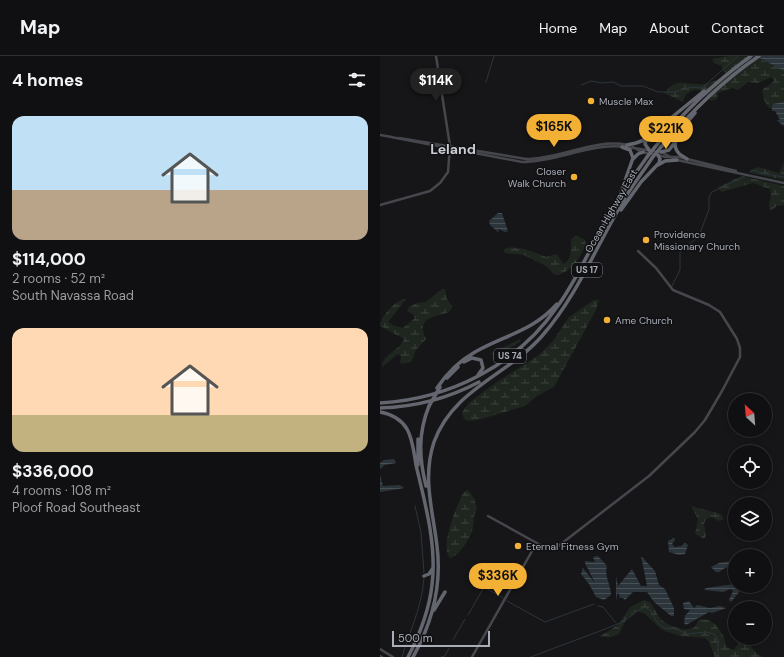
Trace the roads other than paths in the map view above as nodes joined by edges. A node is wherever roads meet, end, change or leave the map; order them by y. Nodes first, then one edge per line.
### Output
1 (436, 56) edge
2 (751, 56) edge
3 (759, 56) edge
4 (718, 81) junction
5 (713, 93) junction
6 (380, 135) edge
7 (651, 135) junction
8 (675, 140) junction
9 (618, 144) junction
10 (627, 145) junction
11 (622, 147) junction
12 (450, 148) junction
13 (595, 148) junction
14 (634, 148) junction
15 (649, 150) junction
16 (643, 152) junction
17 (472, 153) junction
18 (489, 153) junction
19 (659, 154) junction
20 (672, 157) junction
21 (687, 159) junction
22 (633, 160) junction
23 (677, 160) junction
24 (656, 167) junction
25 (752, 175) junction
26 (784, 183) edge
27 (380, 205) edge
28 (612, 211) junction
29 (610, 226) junction
30 (638, 252) dead end
31 (570, 287) junction
32 (505, 368) junction
33 (466, 383) junction
34 (438, 387) junction
35 (380, 403) edge
36 (428, 407) junction
37 (380, 408) edge
38 (380, 412) edge
39 (421, 486) junction
40 (428, 495) junction
41 (488, 516) dead end
42 (536, 544) junction
43 (433, 565) junction
44 (432, 586) junction
45 (436, 593) junction
46 (431, 616) junction
47 (420, 631) junction
48 (423, 639) junction
49 (380, 649) edge
50 (385, 652) junction
51 (381, 655) edge
52 (393, 657) edge
53 (408, 657) edge
54 (413, 657) edge
55 (472, 657) edge

1 - 12 street
2 - 4 highway, Ocean Highway East / US 17
3 - 5 highway, Ocean Highway East / US 17
4 - 7 highway
4 - 28 highway, Ocean Highway East / US 17, bridge
5 - 8 highway
5 - 29 highway, Ocean Highway East / US 17, bridge
6 - 12 street
7 - 10 highway
7 - 15 highway
8 - 19 highway
8 - 21 highway
9 - 10 street
9 - 13 street
9 - 18 street
10 - 14 street
11 - 13 street
11 - 14 street
11 - 22 highway
12 - 17 street
12 - 18 street
12 - 27 street
13 - 17 street
14 - 15 street
14 - 16 street
15 - 19 street
16 - 19 street
16 - 22 highway
17 - 18 street
19 - 20 street
19 - 24 highway
20 - 21 street
20 - 23 street
21 - 25 street
22 - 28 highway
23 - 24 highway
23 - 25 street
24 - 29 highway
25 - 26 street
28 - 31 highway, Ocean Highway East / US 17
29 - 32 highway, Ocean Highway East / US 17
30 - 42 street
31 - 33 highway, US 74
31 - 34 highway
32 - 37 highway, US 74
32 - 40 highway
33 - 34 highway
33 - 35 highway, US 74
34 - 36 highway, bridge
36 - 39 highway
36 - 40 highway
38 - 39 highway
39 - 43 highway
40 - 45 highway
41 - 42 street
42 - 55 street
43 - 44 highway
43 - 44 highway
44 - 47 highway
45 - 46 highway
45 - 46 highway
46 - 48 highway
47 - 48 highway
47 - 53 highway
48 - 54 highway
49 - 50 street
50 - 51 street
50 - 52 street

